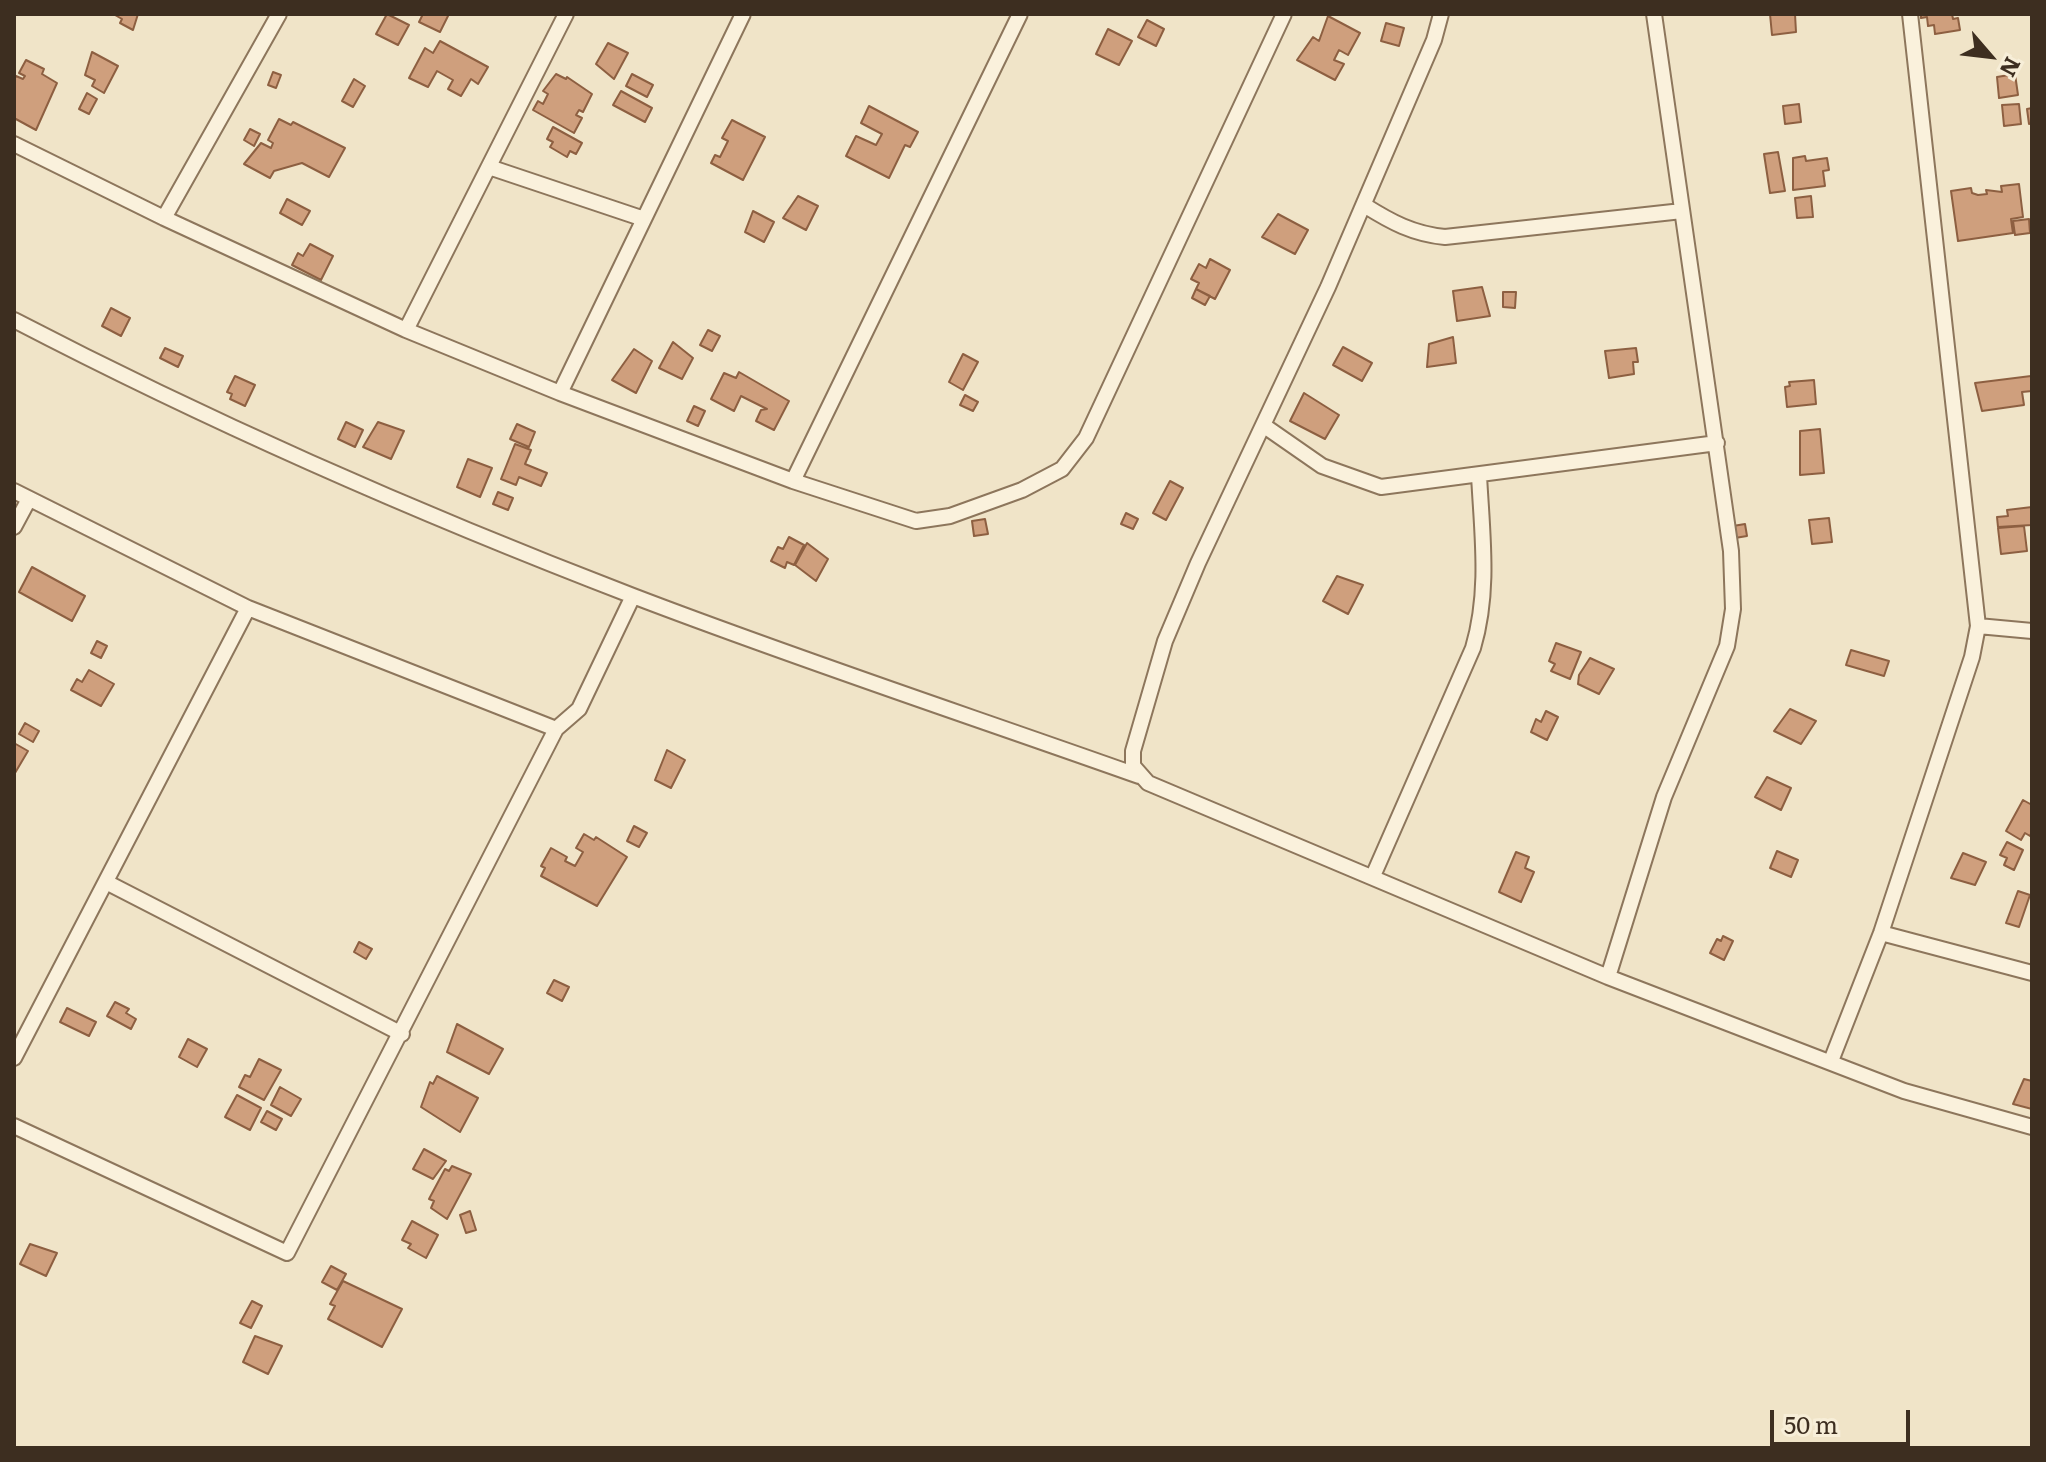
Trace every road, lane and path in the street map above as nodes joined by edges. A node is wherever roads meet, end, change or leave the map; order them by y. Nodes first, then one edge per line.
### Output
1 (279, 14) edge
2 (566, 14) edge
3 (743, 14) edge
4 (1020, 14) edge
5 (1284, 14) edge
6 (1441, 14) edge
7 (1654, 14) edge
8 (1910, 14) edge
9 (14, 144) edge
10 (489, 167) junction
11 (1364, 205) junction
12 (1682, 211) junction
13 (164, 218) junction
14 (644, 219) junction
15 (14, 320) edge
16 (406, 330) junction
17 (560, 393) junction
18 (1263, 425) junction
19 (1717, 443) junction
20 (1479, 475) junction
21 (793, 481) junction
22 (14, 491) edge
23 (29, 499) junction
24 (14, 527) edge
25 (633, 596) junction
26 (248, 608) junction
27 (1978, 626) junction
28 (2032, 631) edge
29 (556, 729) junction
30 (1139, 776) junction
31 (1373, 876) junction
32 (106, 882) junction
33 (1881, 933) junction
34 (2032, 973) edge
35 (1608, 977) junction
36 (402, 1034) junction
37 (14, 1058) edge
38 (1831, 1061) junction
39 (14, 1126) edge
40 (2032, 1127) edge

1 - 13 street
2 - 10 street
3 - 14 street
4 - 21 street
5 - 21 street
6 - 11 street
7 - 12 street
8 - 27 street
9 - 13 street
10 - 14 street
10 - 16 street
11 - 12 street
11 - 18 street
12 - 19 street
13 - 16 street
14 - 17 street
15 - 25 street
16 - 17 street
17 - 21 street
18 - 20 street
18 - 30 street
19 - 20 street
19 - 35 street
20 - 31 street
22 - 23 street
23 - 24 street
23 - 26 street
25 - 29 street
25 - 30 street
26 - 29 street
26 - 32 street
27 - 28 street
27 - 33 street
29 - 36 street
30 - 31 street
31 - 35 street
32 - 36 street
32 - 37 street
33 - 34 street
33 - 38 street
35 - 38 street
36 - 39 street
38 - 40 street

